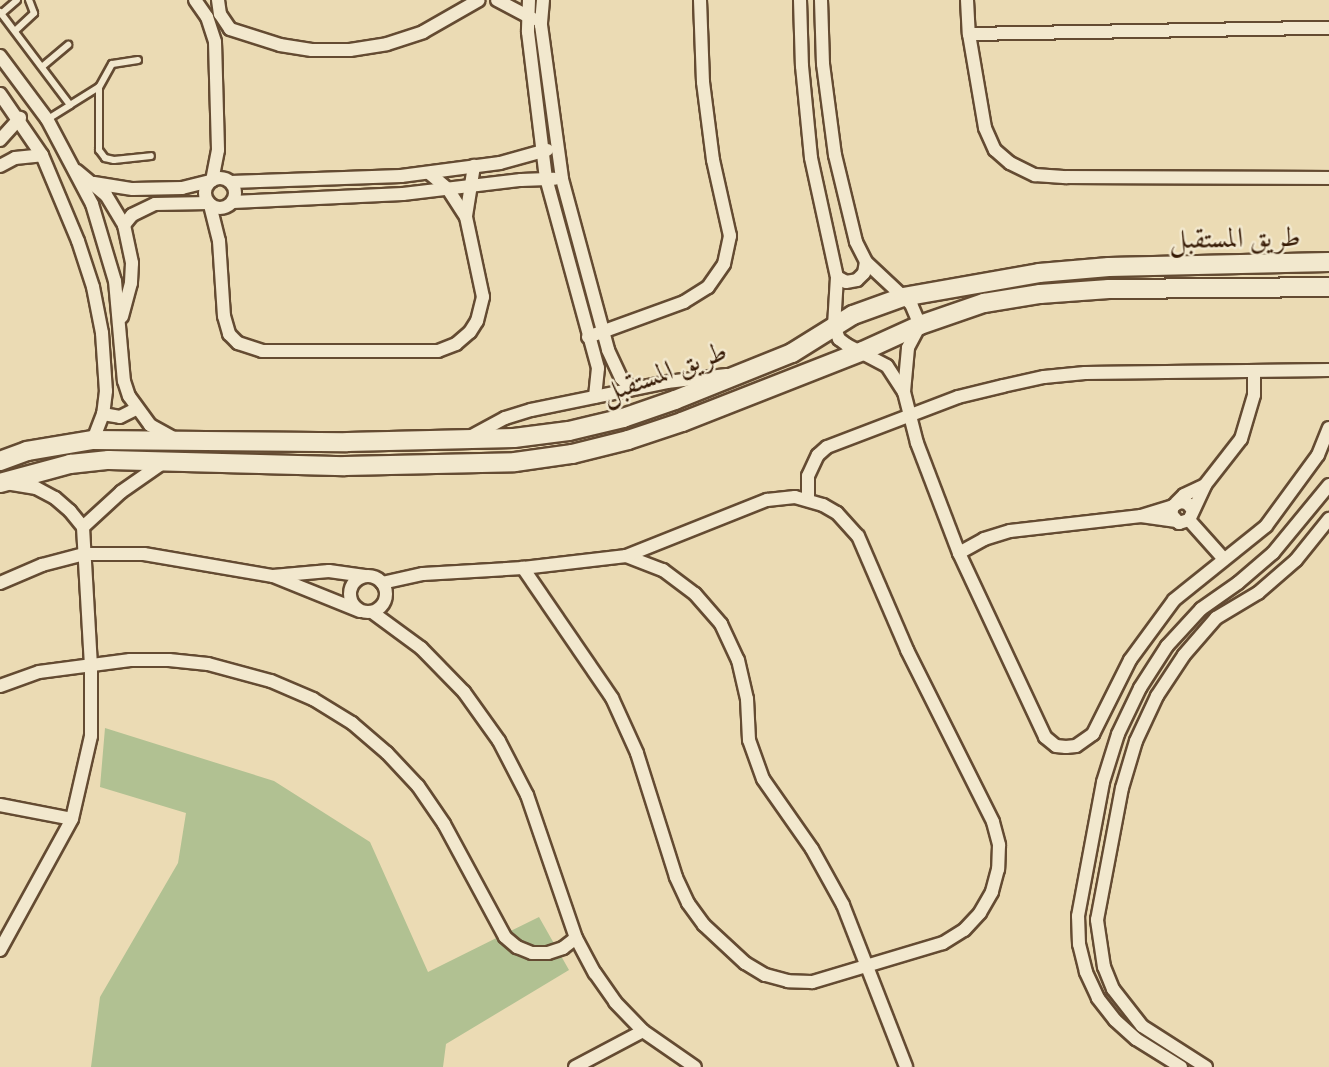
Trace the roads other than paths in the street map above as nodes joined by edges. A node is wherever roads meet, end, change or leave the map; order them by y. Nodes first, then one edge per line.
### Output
1 (17, 0) edge
2 (29, 0) edge
3 (195, 0) edge
4 (218, 0) edge
5 (479, 0) edge
6 (496, 0) edge
7 (528, 0) edge
8 (543, 0) edge
9 (700, 0) edge
10 (800, 0) edge
11 (821, 0) edge
12 (967, 0) edge
13 (1, 13) edge
14 (528, 15) junction
15 (541, 25) junction
16 (1329, 28) edge
17 (15, 31) junction
18 (240, 33) junction
19 (969, 34) junction
20 (215, 42) junction
21 (68, 45) dead end
22 (0, 56) edge
23 (138, 60) dead end
24 (43, 66) junction
25 (99, 87) junction
26 (0, 94) edge
27 (70, 105) junction
28 (20, 118) junction
29 (47, 119) junction
30 (0, 140) edge
31 (557, 146) junction
32 (218, 149) junction
33 (542, 152) junction
34 (42, 155) junction
35 (152, 156) dead end
36 (2, 160) edge
37 (474, 166) junction
38 (74, 168) junction
39 (429, 173) junction
40 (546, 178) junction
41 (1329, 178) edge
42 (562, 179) junction
43 (212, 180) junction
44 (230, 181) junction
45 (94, 183) junction
46 (470, 186) junction
47 (448, 189) junction
48 (209, 204) junction
49 (231, 204) junction
50 (466, 217) junction
51 (124, 225) junction
52 (219, 241) junction
53 (1324, 260) edge
54 (866, 262) junction
55 (837, 277) junction
56 (971, 284) junction
57 (1329, 287) edge
58 (903, 297) junction
59 (957, 312) junction
60 (120, 321) junction
61 (920, 325) junction
62 (834, 326) junction
63 (603, 332) junction
64 (588, 337) junction
65 (863, 351) junction
66 (792, 353) junction
67 (823, 364) junction
68 (1329, 370) edge
69 (1254, 372) junction
70 (738, 374) junction
71 (632, 389) junction
72 (904, 392) junction
73 (595, 397) junction
74 (136, 409) junction
75 (103, 414) junction
76 (910, 416) junction
77 (1329, 428) edge
78 (93, 440) junction
79 (465, 440) junction
80 (178, 441) junction
81 (347, 442) junction
82 (375, 442) junction
83 (0, 461) edge
84 (165, 461) junction
85 (376, 465) junction
86 (345, 466) junction
87 (0, 483) edge
88 (1205, 485) junction
89 (1329, 485) edge
90 (808, 499) junction
91 (1174, 505) junction
92 (1190, 515) junction
93 (1141, 516) junction
94 (1329, 519) edge
95 (1175, 521) junction
96 (83, 527) junction
97 (959, 553) junction
98 (84, 554) junction
99 (626, 556) junction
100 (1223, 558) junction
101 (523, 568) junction
102 (273, 576) junction
103 (365, 576) junction
104 (0, 583) edge
105 (382, 583) junction
106 (366, 612) junction
107 (91, 666) junction
108 (0, 686) edge
109 (0, 805) edge
110 (72, 819) junction
111 (576, 938) junction
112 (0, 950) edge
113 (869, 967) junction
114 (643, 1031) junction
115 (575, 1067) edge
116 (695, 1067) edge
117 (906, 1067) edge
118 (1181, 1067) edge
119 (1206, 1067) edge

1 - 13 lane
2 - 17 lane
3 - 20 street
4 - 18 street
5 - 18 street
6 - 14 street
7 - 14 street
8 - 15 street
9 - 63 street
10 - 55 street
11 - 54 street
12 - 19 street
13 - 17 lane
14 - 15 street
14 - 33 street
15 - 31 street
16 - 19 street
17 - 24 lane
18 - 20 street
19 - 41 street
20 - 32 street
21 - 24 lane
22 - 29 street
23 - 25 lane
24 - 27 lane
25 - 27 lane
25 - 35 lane
26 - 28 street
27 - 29 lane
28 - 30 street
28 - 34 street
29 - 38 street
31 - 33 street
31 - 42 street
32 - 43 street
32 - 44 street
33 - 37 street
33 - 40 street
34 - 36 street
34 - 75 street
37 - 39 street
37 - 46 street
38 - 45 street
38 - 60 street
39 - 44 street
39 - 47 street
40 - 42 street
40 - 46 street
40 - 64 street
42 - 63 street
43 - 44 street
43 - 45 street
43 - 48 street
44 - 49 street
45 - 51 street
46 - 47 street
46 - 50 street
47 - 49 street
47 - 50 street
48 - 49 street
48 - 51 street
48 - 52 street
49 - 52 street
50 - 52 street
51 - 60 street
53 - 56 main road, طريق المستقبل
54 - 55 street
54 - 58 street
55 - 62 street
56 - 58 main road, طريق المستقبل
56 - 59 main road
57 - 59 main road, طريق المستقبل
58 - 61 street
58 - 62 main road, طريق المستقبل
59 - 61 main road, طريق المستقبل
60 - 74 street
61 - 65 main road, طريق المستقبل
61 - 72 street
62 - 65 street
62 - 66 main road, طريق المستقبل
63 - 64 street
63 - 71 street
64 - 73 street
65 - 67 main road, طريق المستقبل
65 - 72 street
66 - 67 main road
66 - 70 main road, طريق المستقبل
67 - 85 main road, طريق المستقبل
68 - 69 street
69 - 76 street
69 - 88 street
70 - 71 street
70 - 79 main road, طريق المستقبل
71 - 73 street
72 - 76 street
73 - 79 street
74 - 75 street
74 - 80 street
75 - 78 street
76 - 90 street
76 - 97 street
77 - 100 street
78 - 80 main road, طريق المستقبل
78 - 83 main road, طريق المستقبل
79 - 82 main road, طريق المستقبل
80 - 81 main road, طريق المستقبل
81 - 82 main road, طريق المستقبل
81 - 86 main road
82 - 85 main road
84 - 86 main road, طريق المستقبل
84 - 87 main road, طريق المستقبل
84 - 96 street
85 - 86 main road, طريق المستقبل
87 - 96 street
88 - 91 street
88 - 92 street
89 - 118 street
90 - 99 street
90 - 113 street
91 - 92 street
91 - 93 street
91 - 95 street
92 - 95 street
92 - 100 street
93 - 95 street
93 - 97 street
94 - 119 street
96 - 98 street
97 - 100 street
98 - 102 street
98 - 104 street
98 - 107 street
99 - 101 street
99 - 113 street
101 - 105 street
101 - 113 street
102 - 103 street
102 - 106 street
103 - 105 street
103 - 106 street
105 - 106 street
106 - 111 street
107 - 108 street
107 - 110 street
107 - 111 street
109 - 110 street
110 - 112 street
111 - 114 street
113 - 117 street
114 - 115 street
114 - 116 street

